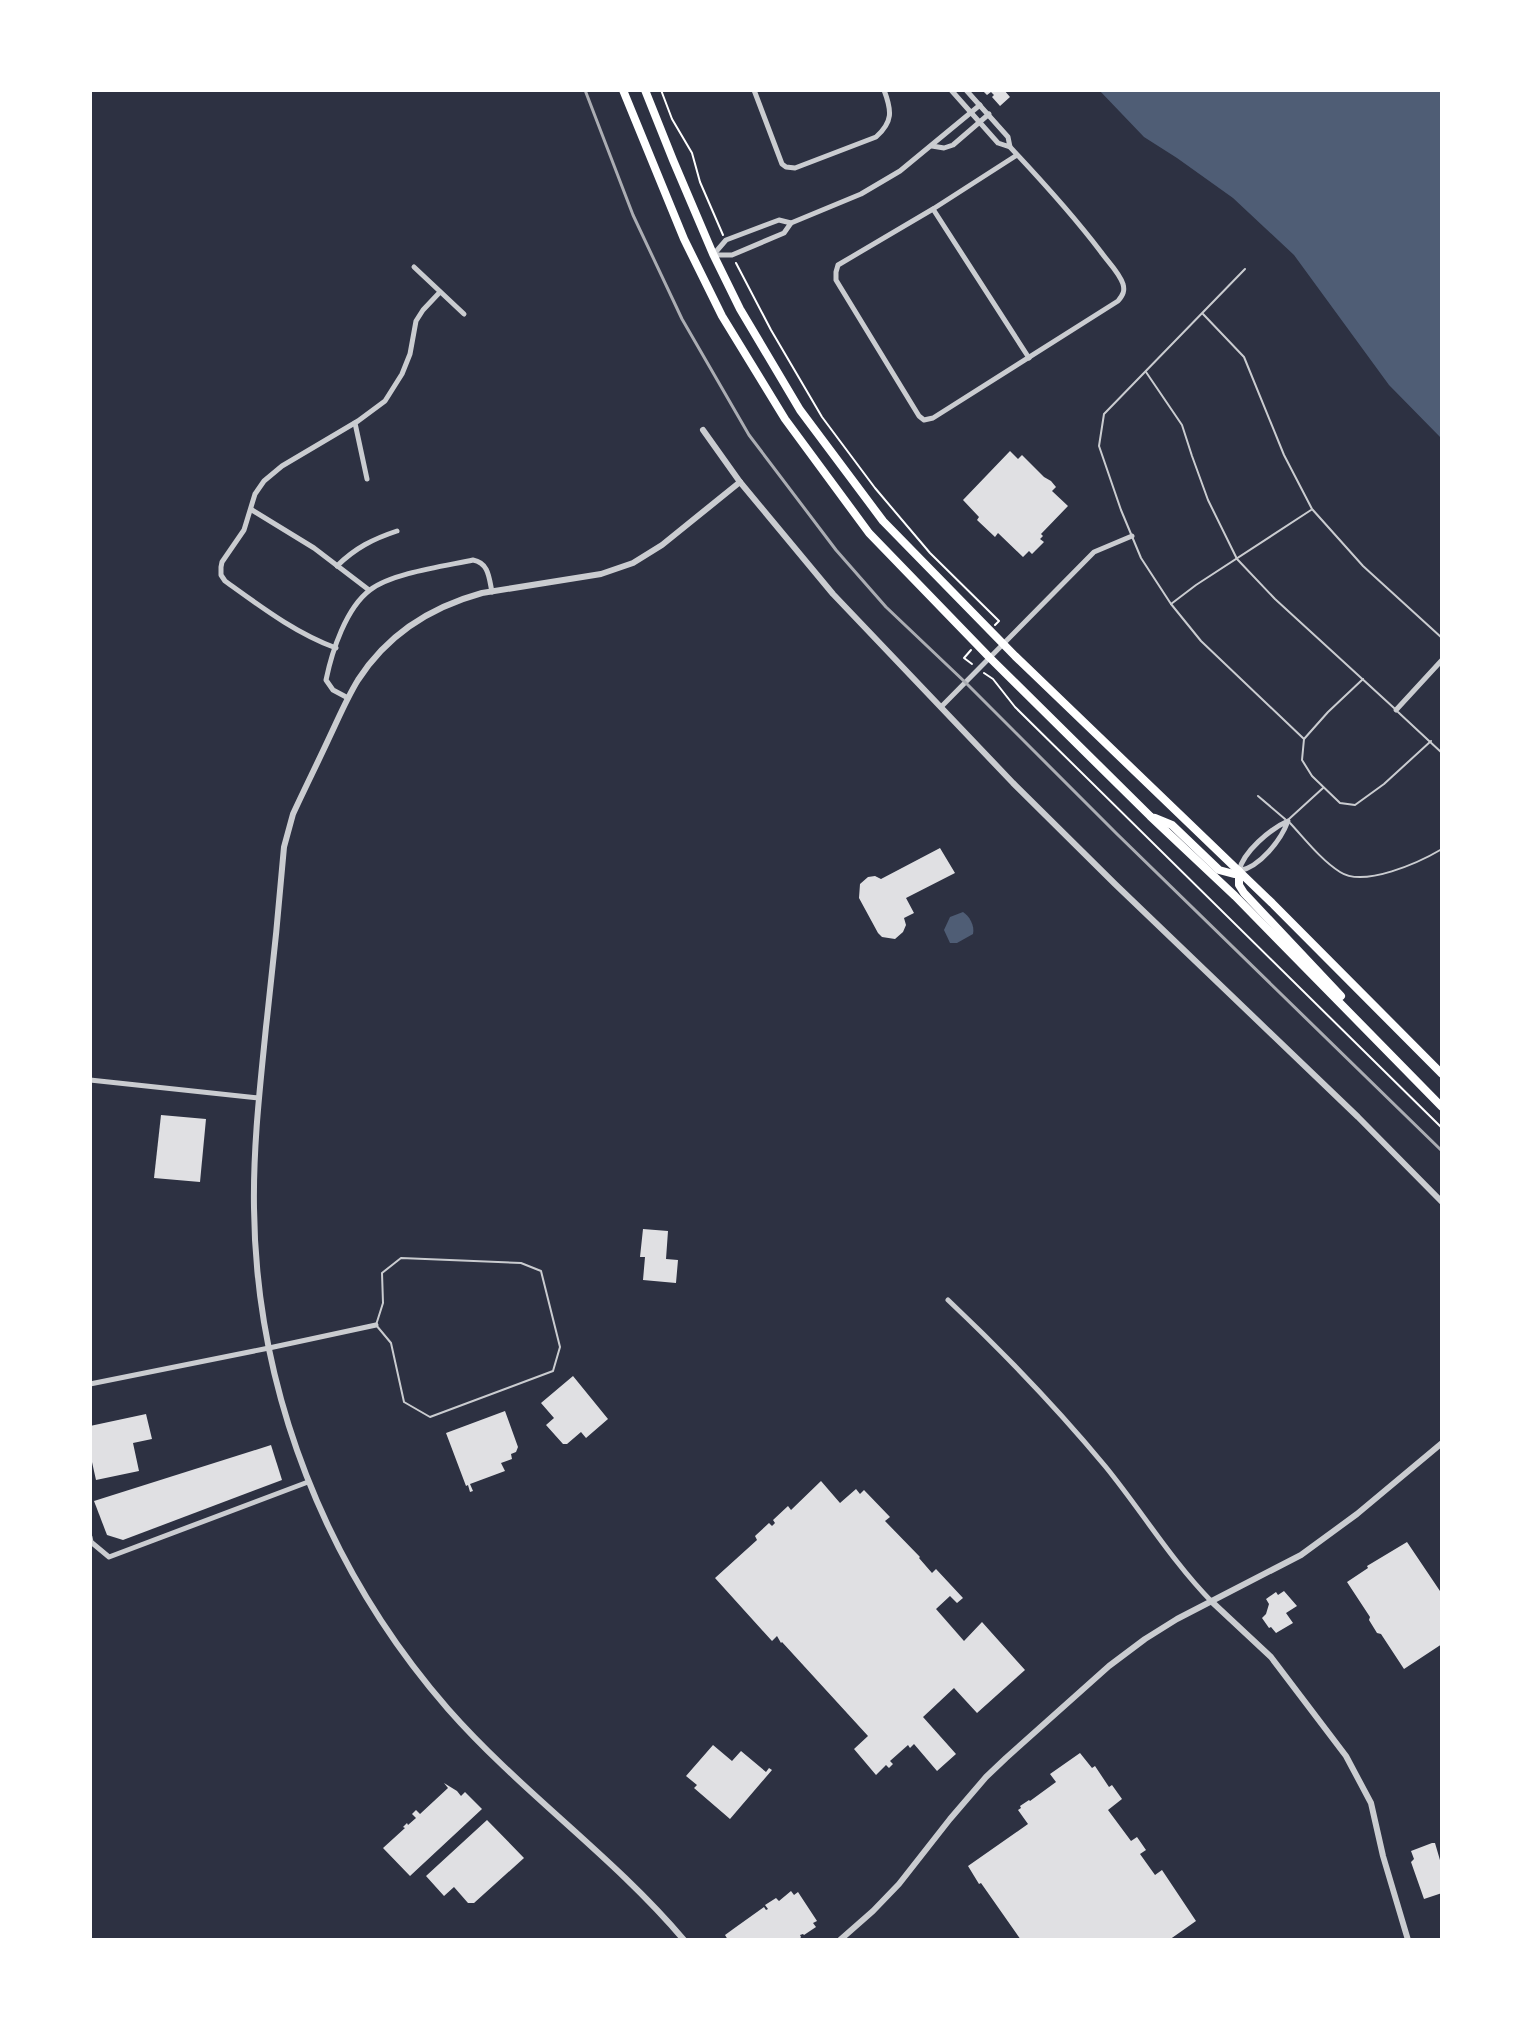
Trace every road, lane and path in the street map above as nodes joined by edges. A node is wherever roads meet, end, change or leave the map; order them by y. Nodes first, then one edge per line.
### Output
1 (623, 90) edge
2 (645, 90) edge
3 (661, 90) edge
4 (754, 90) edge
5 (884, 90) edge
6 (951, 90) edge
7 (966, 90) edge
8 (980, 105) junction
9 (971, 113) junction
10 (989, 114) junction
11 (980, 123) junction
12 (931, 146) junction
13 (1010, 147) junction
14 (1017, 155) junction
15 (933, 209) junction
16 (791, 223) junction
17 (726, 240) junction
18 (713, 254) junction
19 (732, 255) junction
20 (695, 262) junction
21 (414, 267) dead end
22 (1245, 269) dead end
23 (440, 292) junction
24 (1202, 313) junction
25 (464, 314) dead end
26 (1029, 358) junction
27 (1145, 371) junction
28 (355, 423) junction
29 (703, 430) dead end
30 (367, 479) dead end
31 (740, 482) junction
32 (1312, 509) junction
33 (252, 510) junction
34 (397, 531) dead end
35 (1132, 536) junction
36 (1237, 559) junction
37 (337, 566) junction
38 (369, 590) junction
39 (492, 592) junction
40 (1171, 604) junction
41 (999, 621) dead end
42 (1442, 638) edge
43 (1003, 644) junction
44 (336, 648) junction
45 (990, 658) junction
46 (1442, 660) edge
47 (1364, 678) junction
48 (993, 679) dead end
49 (348, 698) junction
50 (942, 706) junction
51 (1396, 710) junction
52 (1304, 739) junction
53 (1431, 741) junction
54 (1442, 753) edge
55 (1324, 788) junction
56 (1258, 796) dead end
57 (1150, 816) junction
58 (1288, 821) junction
59 (1442, 849) edge
60 (1239, 871) junction
61 (1352, 1015) junction
62 (1442, 1074) edge
63 (90, 1080) edge
64 (259, 1098) junction
65 (1442, 1107) edge
66 (1442, 1128) edge
67 (1442, 1202) edge
68 (948, 1300) dead end
69 (376, 1325) junction
70 (269, 1348) junction
71 (90, 1384) edge
72 (1442, 1443) edge
73 (308, 1482) junction
74 (90, 1537) edge
75 (1211, 1601) junction
76 (684, 1940) edge
77 (840, 1940) edge
78 (1408, 1940) edge

1 - 20 main road
2 - 18 main road
3 - 17 path
4 - 5 street
6 - 9 street
7 - 8 street
8 - 9 street
8 - 10 street
9 - 11 street
9 - 12 street
10 - 11 street
10 - 13 street
11 - 12 street
11 - 13 street
12 - 16 street
13 - 14 street
14 - 15 street
14 - 26 street
15 - 26 street
15 - 26 street
16 - 17 street
16 - 19 street
17 - 18 street
18 - 19 street
18 - 20 main road
18 - 43 main road
19 - 41 path
20 - 45 main road
21 - 23 street
22 - 24 lane
23 - 25 street
23 - 28 street
24 - 27 lane
24 - 32 lane
27 - 35 lane
27 - 36 lane
28 - 30 street
28 - 33 street
29 - 31 street
31 - 39 street
31 - 50 street
32 - 36 lane
32 - 42 lane
33 - 37 street
33 - 44 street
34 - 37 street
35 - 40 lane
35 - 43 street
36 - 40 lane
36 - 47 lane
37 - 38 street
38 - 39 street
38 - 44 street
39 - 49 street
40 - 52 lane
43 - 45 street
43 - 60 main road
44 - 49 street
45 - 50 street
45 - 57 main road
46 - 51 street
47 - 51 lane
47 - 52 lane
48 - 66 path
49 - 64 street
50 - 67 street
51 - 53 lane
52 - 55 lane
53 - 54 lane
53 - 55 lane
55 - 58 lane
56 - 58 lane
57 - 60 main road
57 - 61 main road
58 - 59 lane
58 - 60 street
58 - 60 street
60 - 61 main road
60 - 62 main road
61 - 65 main road
63 - 64 street
64 - 70 street
68 - 75 street
69 - 69 lane
69 - 70 street
70 - 71 street
70 - 73 street
72 - 75 street
73 - 74 street
73 - 76 street
75 - 77 street
75 - 78 street

